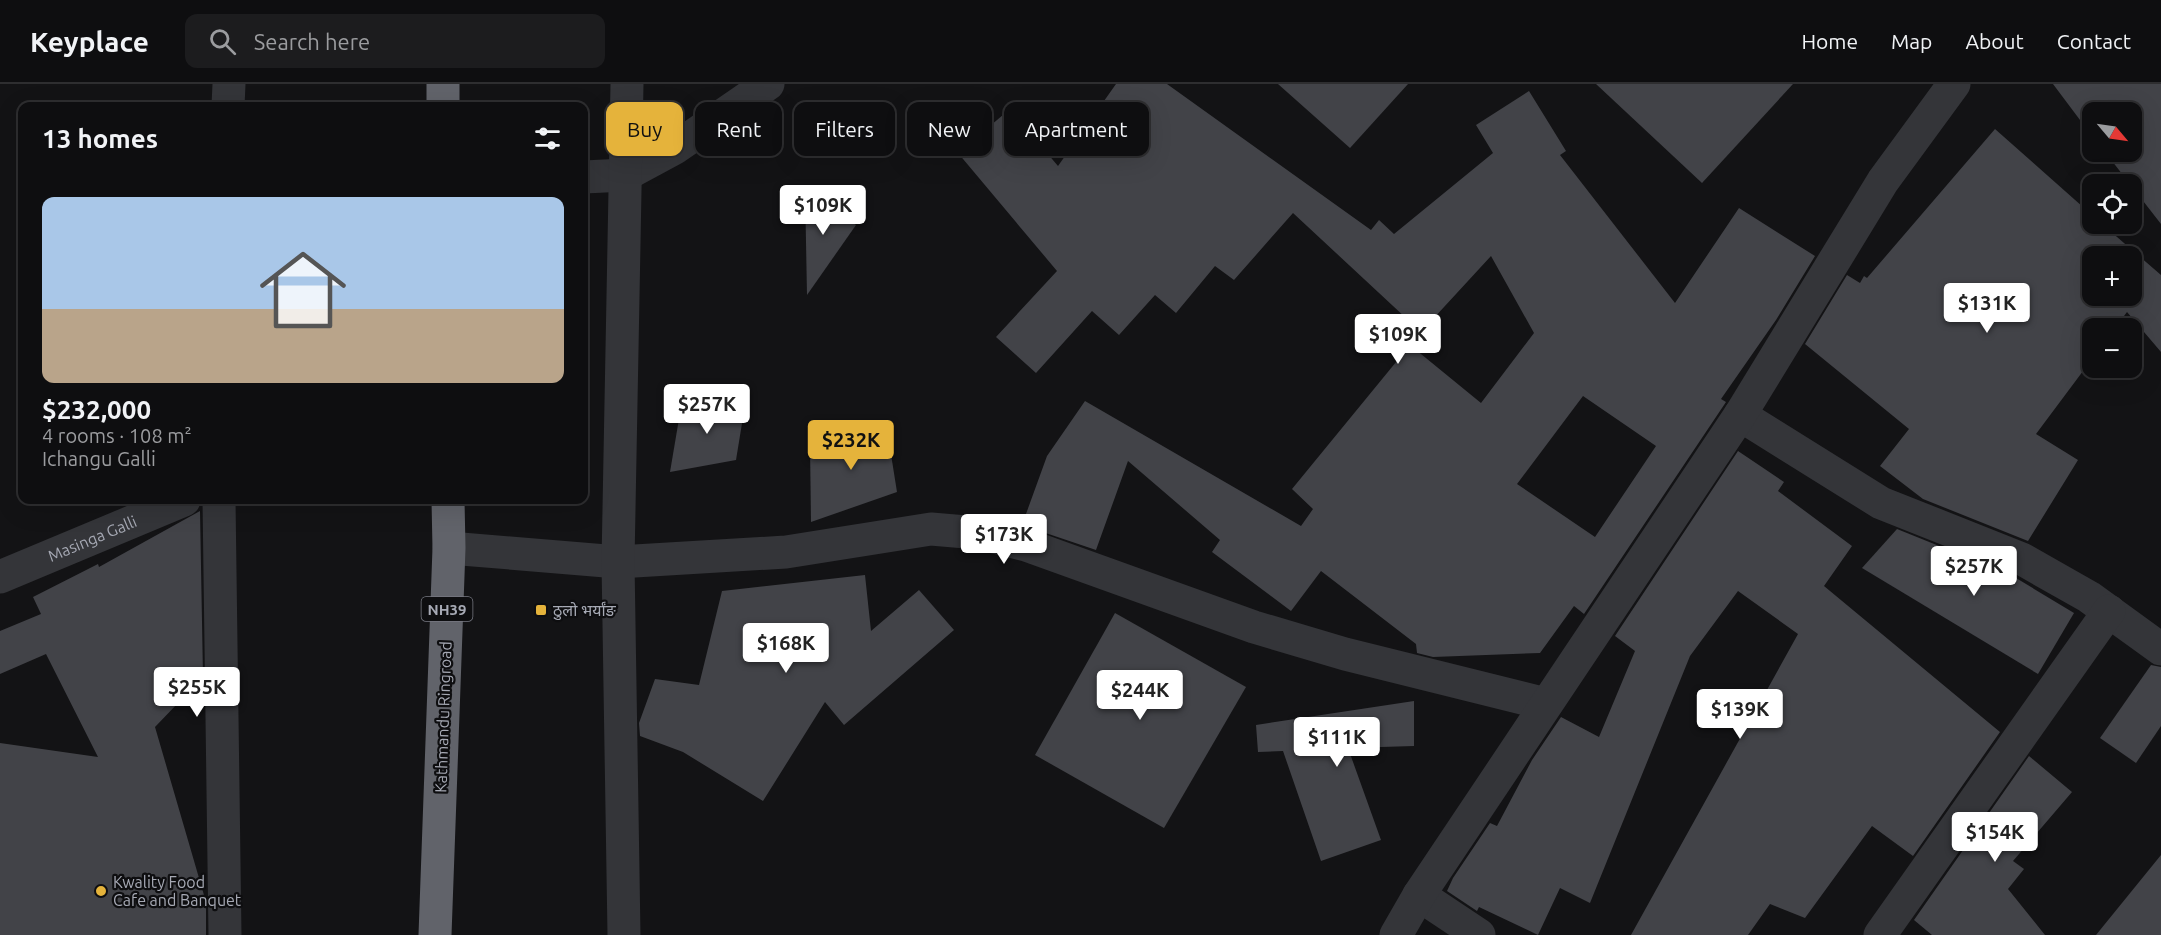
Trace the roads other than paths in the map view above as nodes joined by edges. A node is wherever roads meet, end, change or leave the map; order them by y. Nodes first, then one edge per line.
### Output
1 (229, 84) edge
2 (443, 84) edge
3 (627, 84) edge
4 (768, 84) edge
5 (1954, 84) edge
6 (228, 102) edge
7 (443, 102) edge
8 (625, 175) junction
9 (588, 177) edge
10 (1740, 415) junction
11 (174, 504) edge
12 (219, 504) edge
13 (448, 504) edge
14 (449, 548) junction
15 (618, 562) junction
16 (0, 577) edge
17 (2109, 611) junction
18 (2161, 649) edge
19 (1546, 704) junction
20 (1419, 896) junction
21 (225, 935) edge
22 (435, 935) edge
23 (624, 935) edge
24 (1396, 935) edge
25 (1479, 935) edge
26 (1880, 935) edge

1 - 6 street
2 - 7 highway
3 - 8 street
4 - 8 street
5 - 10 street
8 - 9 street
8 - 15 street
10 - 17 street
10 - 19 street
11 - 16 street, Masinga Galli
12 - 21 street
13 - 14 highway, Kathmandu Ringroad / NH39
14 - 15 street
14 - 22 highway, Kathmandu Ringroad / NH39
15 - 19 street
15 - 23 street
17 - 18 street
17 - 26 street
19 - 20 street
20 - 24 street
20 - 25 street

